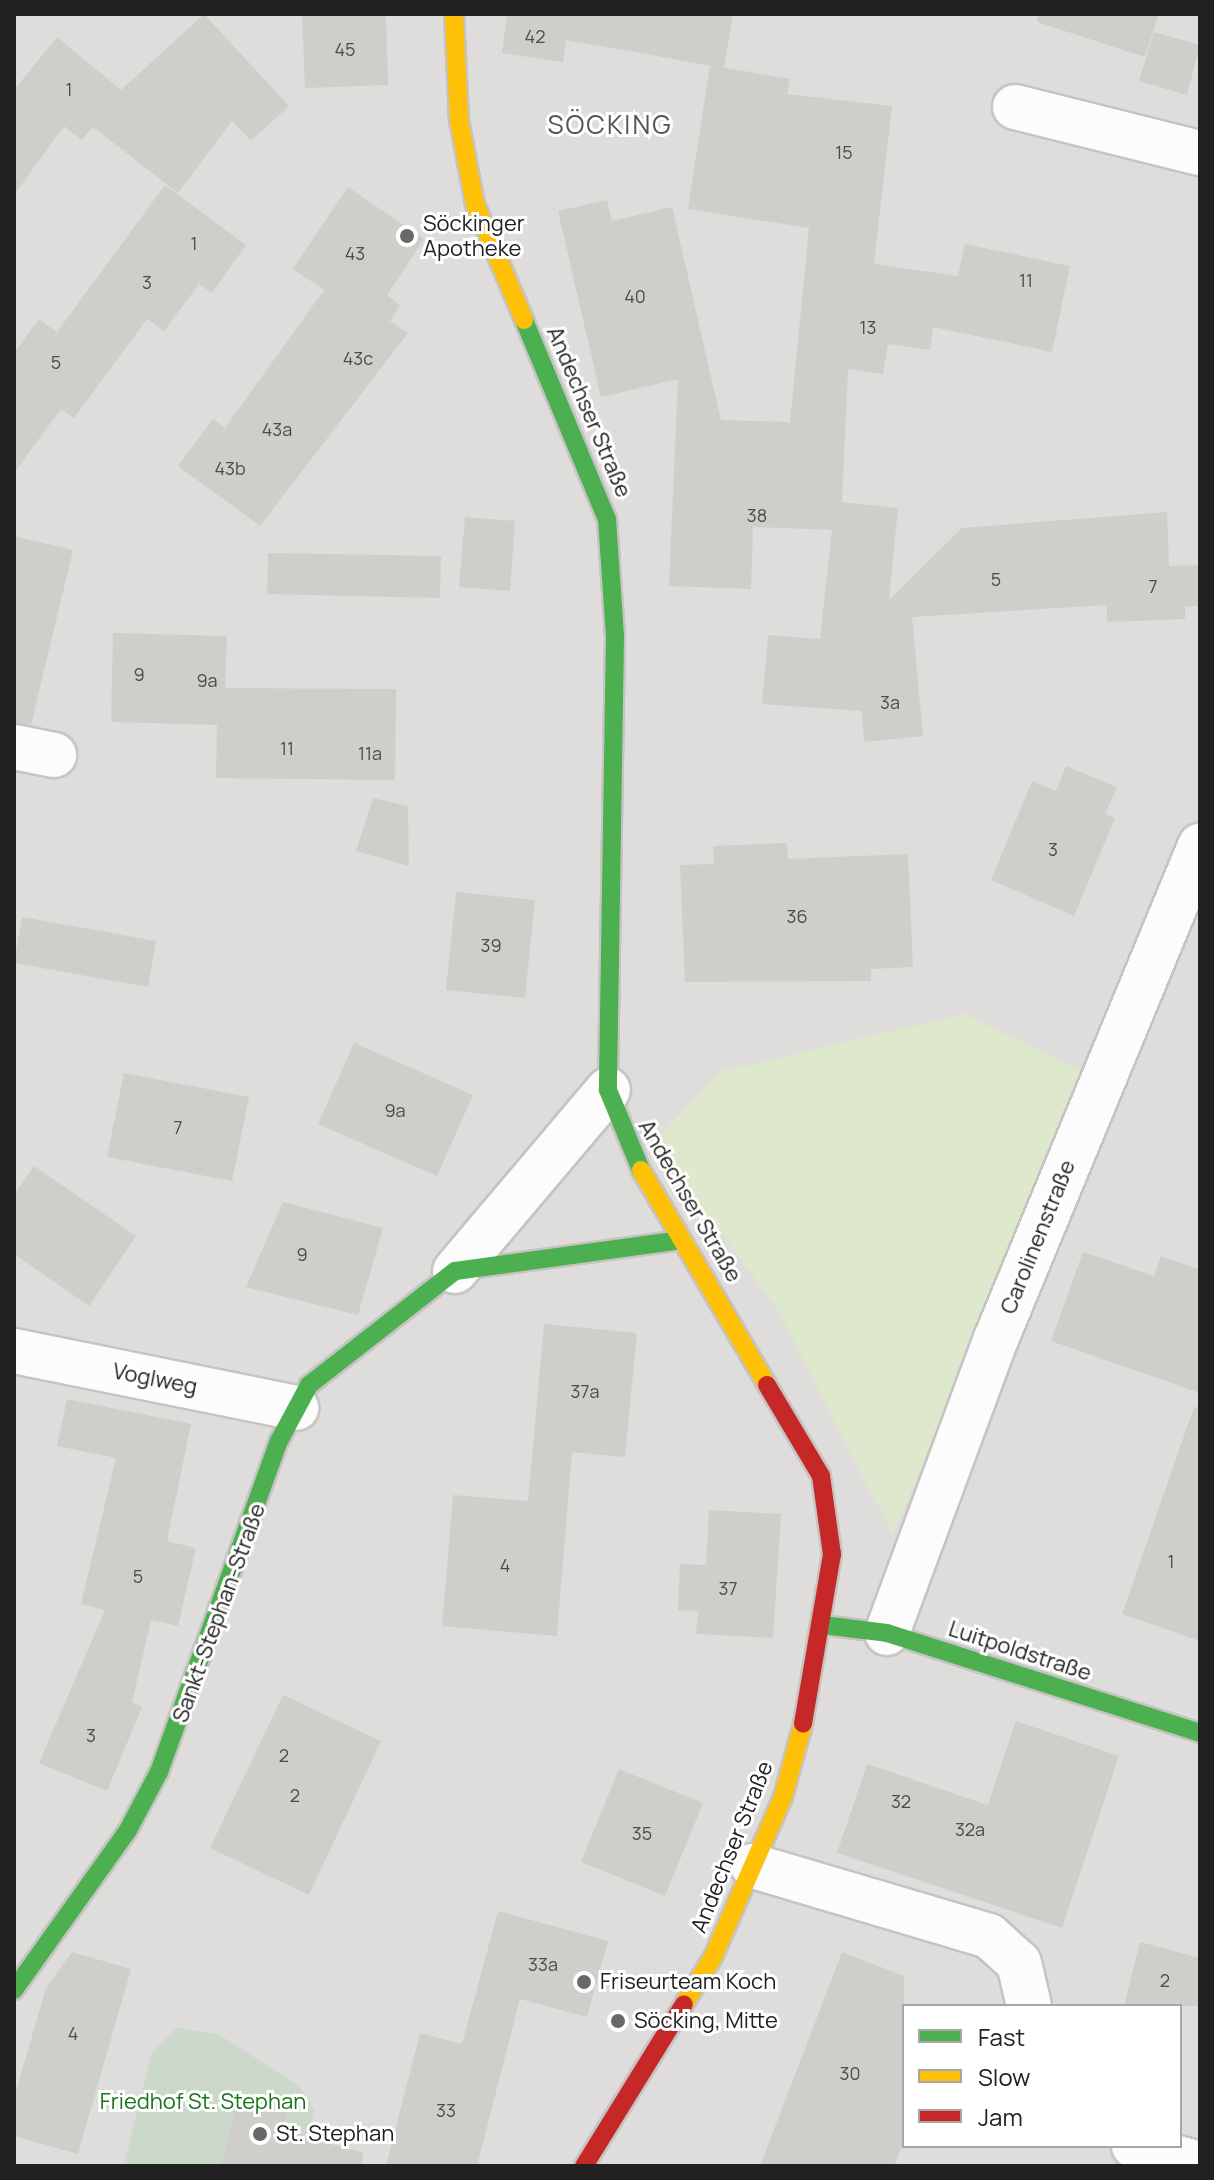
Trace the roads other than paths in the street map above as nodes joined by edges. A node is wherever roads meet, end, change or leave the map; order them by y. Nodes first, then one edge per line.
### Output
1 (454, 14) edge
2 (1015, 107) dead end
3 (1200, 153) edge
4 (1200, 846) edge
5 (608, 1090) junction
6 (680, 1240) junction
7 (455, 1271) junction
8 (14, 1351) edge
9 (296, 1408) junction
10 (823, 1625) junction
11 (887, 1633) junction
12 (1200, 1733) edge
13 (753, 1866) junction
14 (14, 1990) edge
15 (1029, 2004) edge
16 (1141, 2148) edge
17 (1200, 2164) edge
18 (584, 2166) edge

1 - 5 street, Andechser Straße
2 - 3 street
4 - 11 street, Carolinenstraße
5 - 6 street, Andechser Straße
5 - 7 street, Sankt-Stephan-Straße
6 - 7 street, Sankt-Stephan-Straße
6 - 10 street, Andechser Straße
7 - 9 street, Sankt-Stephan-Straße
8 - 9 street, Voglweg
9 - 14 street, Sankt-Stephan-Straße
10 - 11 street, Luitpoldstraße
10 - 13 street, Andechser Straße
11 - 12 street, Luitpoldstraße
13 - 15 street
13 - 18 street, Andechser Straße
16 - 17 street

